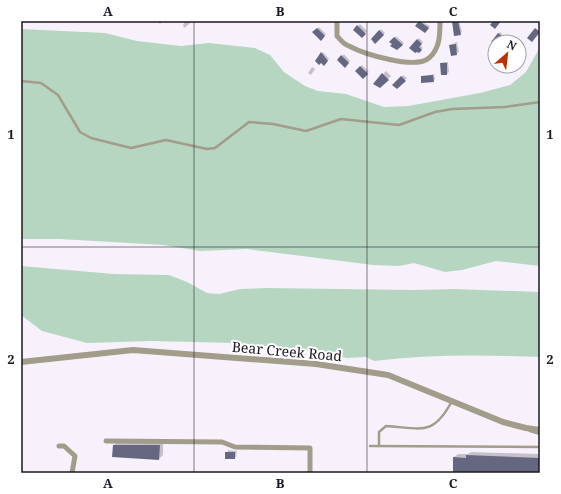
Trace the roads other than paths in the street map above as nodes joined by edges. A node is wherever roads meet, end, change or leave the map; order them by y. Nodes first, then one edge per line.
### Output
1 (337, 21) edge
2 (440, 21) edge
3 (21, 81) edge
4 (540, 102) edge
5 (21, 362) edge
6 (452, 401) junction
7 (526, 428) junction
8 (540, 430) edge
9 (540, 434) edge
10 (106, 441) dead end
11 (59, 446) dead end
12 (370, 446) dead end
13 (379, 446) junction
14 (540, 447) edge
15 (72, 473) edge
16 (310, 473) edge

1 - 2 street
3 - 4 lane
5 - 6 street, Bear Creek Road
6 - 7 street, Bear Creek Road
6 - 13 lane
7 - 8 street, Bear Creek Road
7 - 9 lane
10 - 16 street
11 - 15 street
12 - 13 lane
13 - 14 lane

